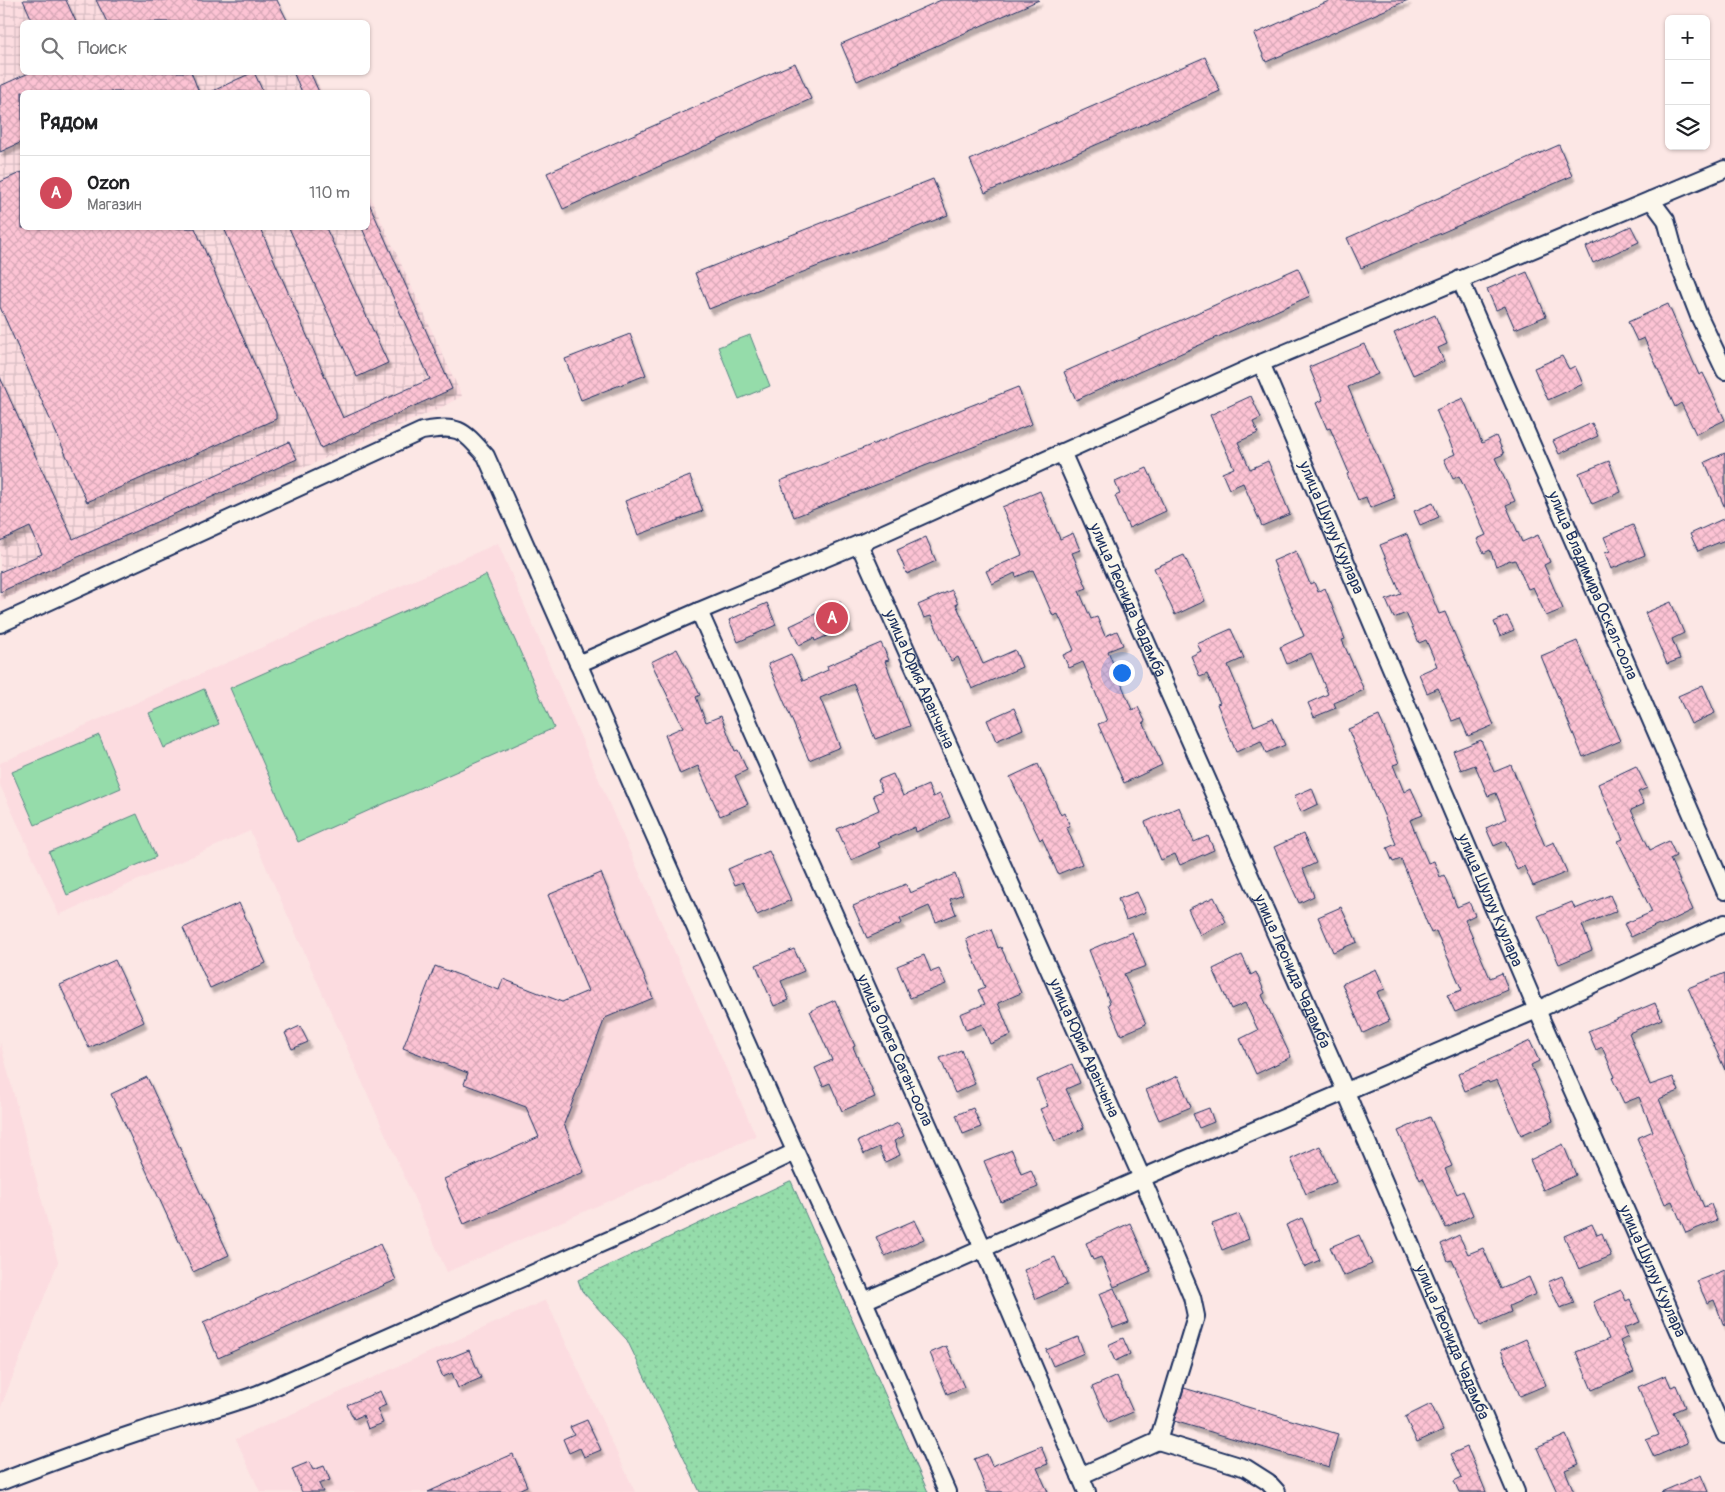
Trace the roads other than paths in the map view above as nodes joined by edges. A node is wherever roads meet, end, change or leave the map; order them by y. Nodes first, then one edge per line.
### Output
1 (1725, 169) edge
2 (1651, 200) junction
3 (1460, 279) junction
4 (1262, 363) junction
5 (1725, 371) edge
6 (1062, 452) junction
7 (859, 544) junction
8 (699, 611) junction
9 (0, 624) edge
10 (578, 664) junction
11 (1725, 891) edge
12 (1725, 923) edge
13 (1537, 1010) junction
14 (1345, 1090) junction
15 (795, 1152) junction
16 (1142, 1178) junction
17 (982, 1248) junction
18 (864, 1302) junction
19 (1725, 1434) edge
20 (1158, 1441) junction
21 (1080, 1476) junction
22 (0, 1482) edge
23 (947, 1492) edge
24 (1087, 1492) edge
25 (1277, 1492) edge
26 (1516, 1492) edge

1 - 2 street
2 - 3 street
2 - 5 street
3 - 4 street
3 - 11 street, улица Владимира Оскал-оола
4 - 6 street
4 - 13 street, улица Шулуу Куулара
6 - 7 street
6 - 14 street, улица Леонида Чадамба
7 - 8 street
7 - 16 street, улица Юрия Аранчына
8 - 10 street
8 - 17 street, улица Олега Саган-оола
9 - 10 street
10 - 15 street
12 - 13 street
13 - 14 street
13 - 19 street, улица Шулуу Куулара
14 - 16 street
14 - 26 street, улица Леонида Чадамба
15 - 18 street
15 - 22 street
16 - 17 street
16 - 20 street, улица Юрия Аранчына
17 - 18 street
17 - 21 street, улица Олега Саган-оола
18 - 23 street
20 - 21 street
20 - 25 street
21 - 24 street, улица Олега Саган-оола

